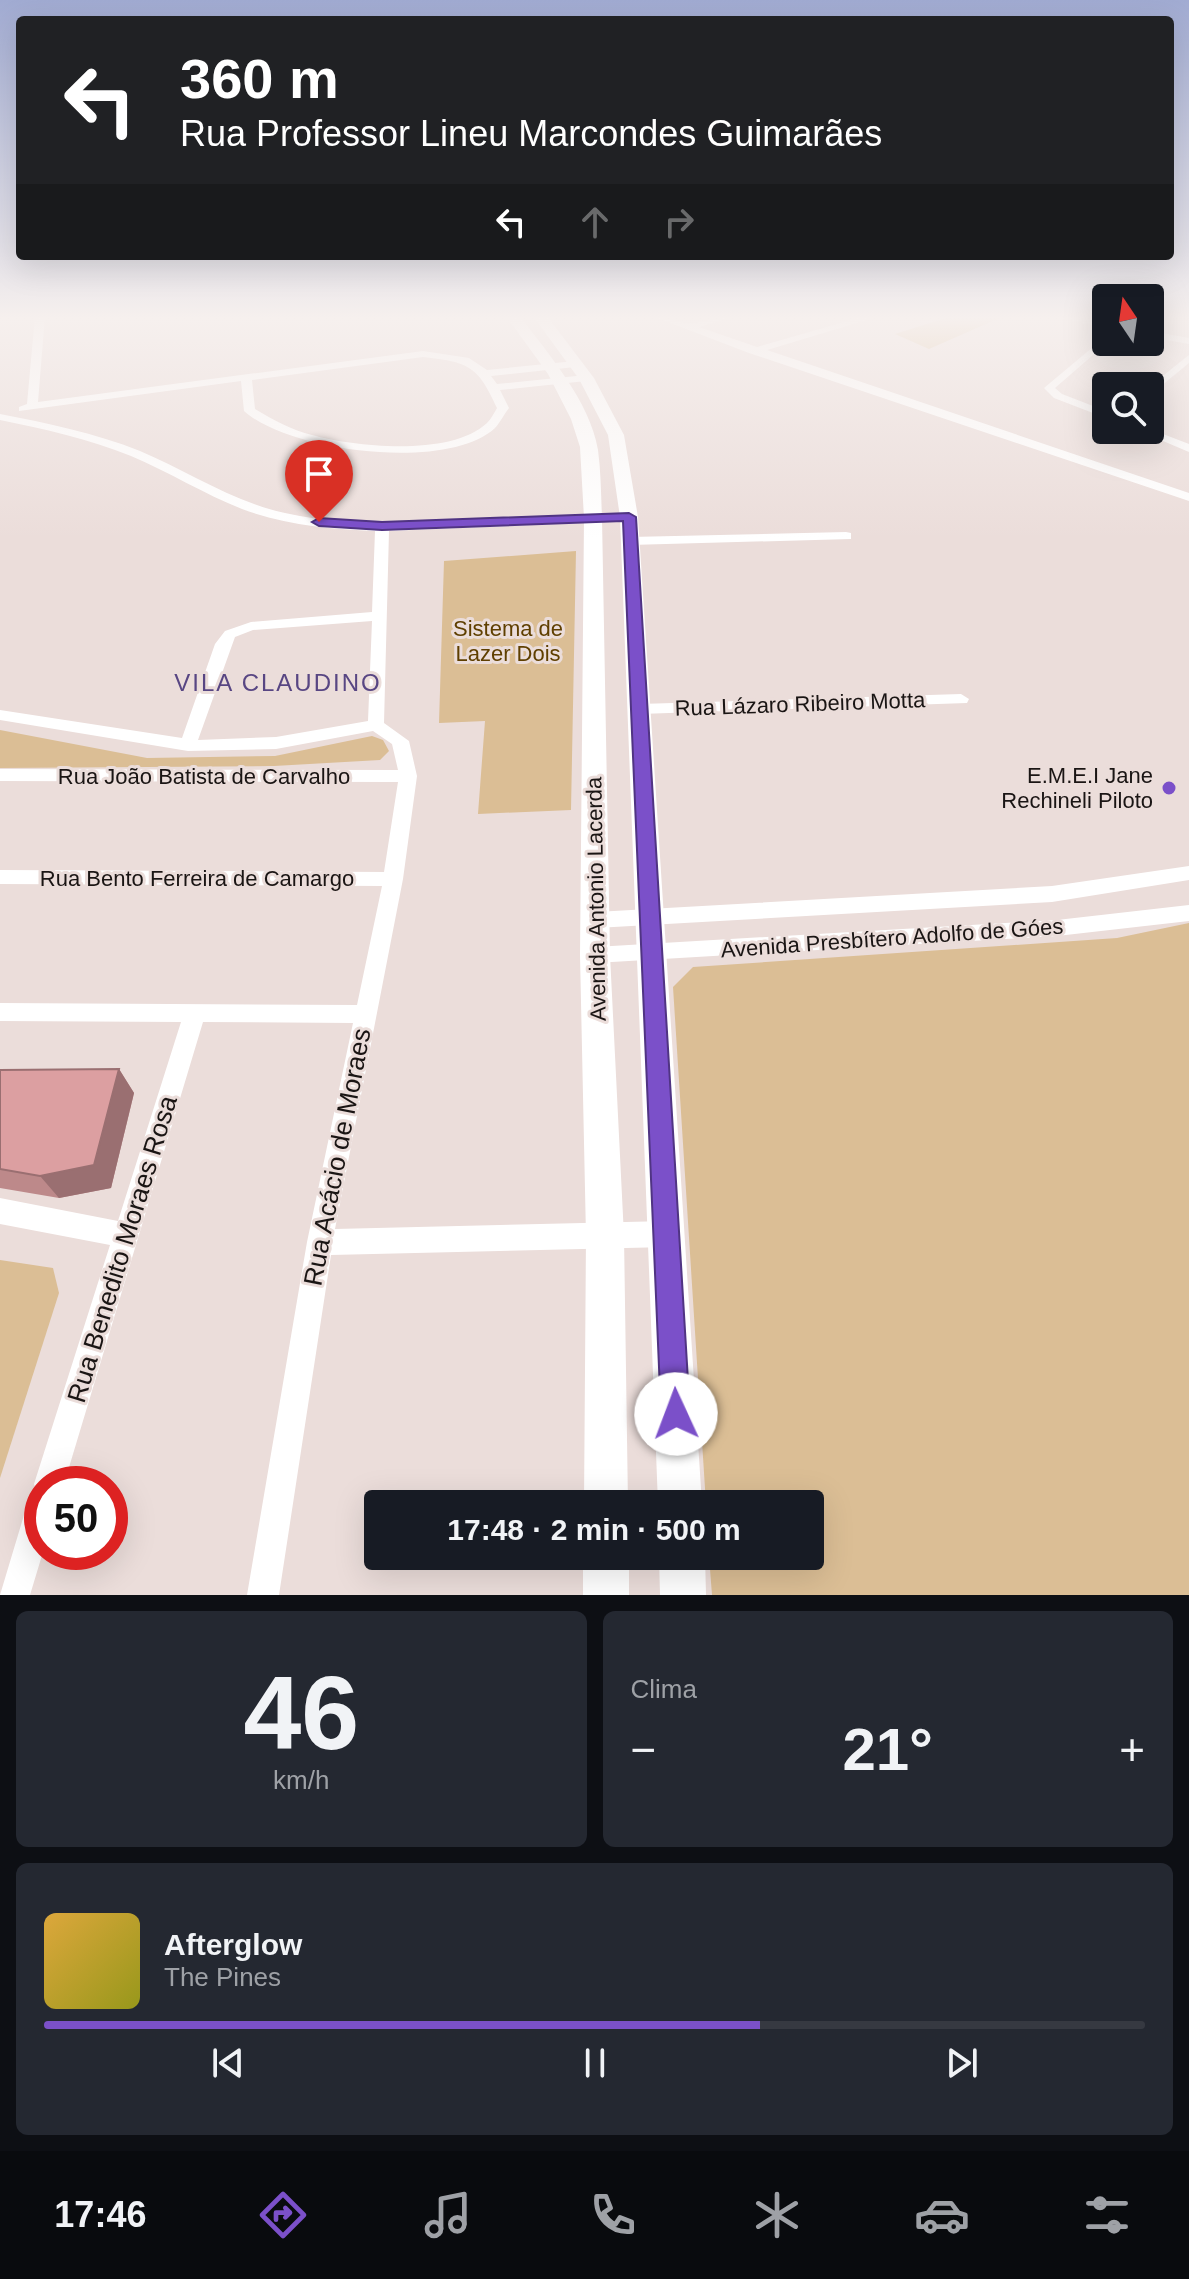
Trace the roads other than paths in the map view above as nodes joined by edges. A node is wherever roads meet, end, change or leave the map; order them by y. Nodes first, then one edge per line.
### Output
1 (33, 390) edge
2 (151, 390) edge
3 (248, 390) edge
4 (494, 390) edge
5 (572, 390) edge
6 (581, 390) edge
7 (871, 390) edge
8 (1052, 390) edge
9 (32, 406) junction
10 (1092, 409) edge
11 (1, 417) edge
12 (1164, 438) edge
13 (1189, 448) edge
14 (1189, 497) edge
15 (593, 518) junction
16 (382, 526) junction
17 (630, 529) junction
18 (846, 536) dead end
19 (380, 616) junction
20 (961, 699) dead end
21 (640, 709) junction
22 (0, 715) edge
23 (380, 726) junction
24 (188, 745) junction
25 (0, 775) edge
26 (408, 776) junction
27 (1189, 873) edge
28 (0, 877) edge
29 (393, 879) junction
30 (1189, 913) edge
31 (650, 918) junction
32 (596, 920) junction
33 (652, 953) junction
34 (595, 955) junction
35 (0, 1012) edge
36 (195, 1013) junction
37 (364, 1014) junction
38 (0, 1211) edge
39 (668, 1234) junction
40 (126, 1235) junction
41 (605, 1236) junction
42 (320, 1242) junction
43 (55, 1466) edge
44 (606, 1490) edge
45 (679, 1490) edge
46 (24, 1563) edge
47 (606, 1570) edge
48 (682, 1570) edge
49 (14, 1595) edge
50 (263, 1595) edge
51 (606, 1595) edge
52 (683, 1595) edge

1 - 9 street
2 - 9 street
3 - 4 street
5 - 15 main road, Avenida Antonio Lacerda
6 - 17 main road, Avenida Antonio Lacerda
7 - 14 street
8 - 10 street
9 - 11 street
11 - 16 street
12 - 13 street
15 - 16 street
15 - 17 street
15 - 32 main road, Avenida Antonio Lacerda
16 - 19 street
17 - 18 street
17 - 21 main road, Avenida Antonio Lacerda
19 - 23 street
19 - 24 street
20 - 21 street, Rua Lázaro Ribeiro Motta
21 - 31 main road, Avenida Antonio Lacerda
22 - 24 street
23 - 24 street
23 - 26 street, Rua Acácio de Moraes
25 - 26 street, Rua João Batista de Carvalho
26 - 29 street, Rua Acácio de Moraes
27 - 31 street, Avenida Presbítero Adolfo de Góes
28 - 29 street, Rua Bento Ferreira de Camargo
29 - 37 street, Rua Acácio de Moraes
30 - 33 street, Avenida Presbítero Adolfo de Góes
31 - 32 street, Avenida Presbítero Adolfo de Góes
31 - 33 main road, Avenida Antonio Lacerda
32 - 34 main road, Avenida Antonio Lacerda
33 - 34 street, Avenida Presbítero Adolfo de Góes
33 - 39 main road, Avenida Antonio Lacerda
34 - 41 main road, Avenida Antonio Lacerda
35 - 36 street
36 - 37 street
36 - 40 street, Rua Benedito Moraes Rosa
37 - 42 street, Rua Acácio de Moraes
38 - 40 street
39 - 41 street
39 - 45 main road, Avenida Antonio Lacerda
40 - 43 street, Rua Benedito Moraes Rosa
41 - 42 street
41 - 44 main road, Avenida Antonio Lacerda
42 - 50 street, Rua Acácio de Moraes
46 - 49 street
47 - 51 main road
48 - 52 main road

